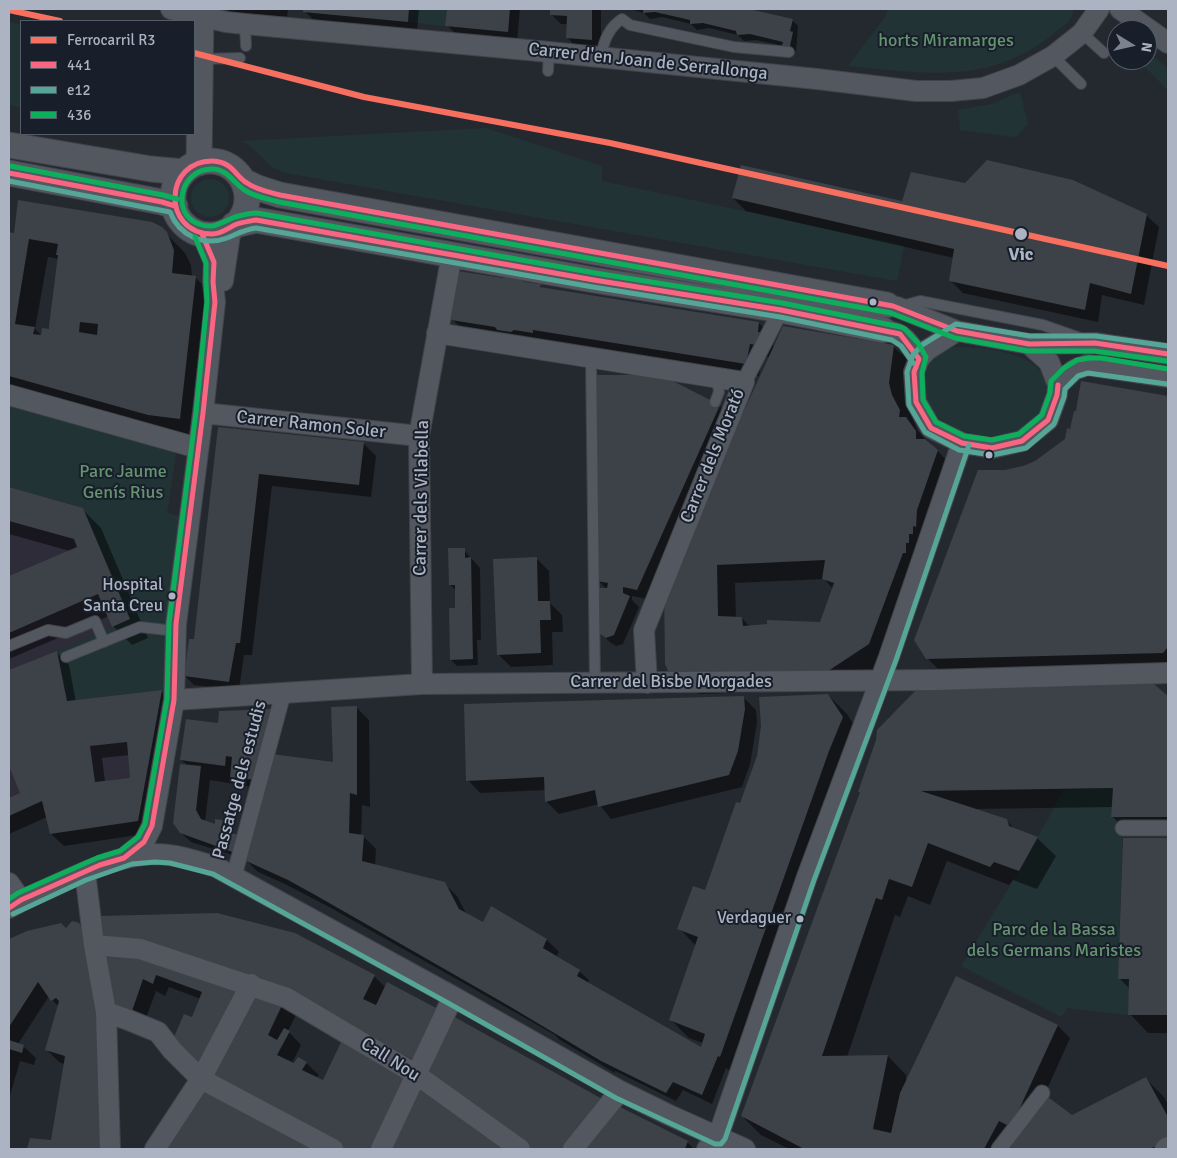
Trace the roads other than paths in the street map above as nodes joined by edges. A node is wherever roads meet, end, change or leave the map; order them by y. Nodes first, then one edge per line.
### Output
1 (171, 9) edge
2 (1099, 9) edge
3 (1120, 9) edge
4 (201, 12) edge
5 (245, 24) junction
6 (1082, 33) junction
7 (1168, 43) edge
8 (246, 46) dead end
9 (789, 52) dead end
10 (1104, 53) dead end
11 (1054, 56) junction
12 (240, 58) dead end
13 (601, 58) junction
14 (201, 59) junction
15 (1081, 84) dead end
16 (195, 131) edge
17 (195, 135) edge
18 (9, 145) edge
19 (192, 167) junction
20 (9, 173) edge
21 (243, 181) junction
22 (174, 206) junction
23 (233, 226) junction
24 (202, 234) junction
25 (452, 254) junction
26 (215, 302) junction
27 (892, 306) junction
28 (781, 310) junction
29 (1024, 321) junction
30 (883, 330) joint
31 (957, 331) junction
32 (437, 333) junction
33 (1095, 343) junction
34 (1029, 344) junction
35 (1168, 354) edge
36 (591, 358) junction
37 (919, 359) junction
38 (1168, 377) edge
39 (744, 382) junction
40 (1058, 385) junction
41 (9, 395) edge
42 (715, 402) dead end
43 (203, 413) junction
44 (420, 436) junction
45 (962, 443) junction
46 (198, 448) junction
47 (176, 632) junction
48 (104, 642) junction
49 (9, 646) edge
50 (66, 657) dead end
51 (1168, 673) edge
52 (879, 680) junction
53 (647, 682) junction
54 (594, 683) junction
55 (422, 684) junction
56 (283, 694) junction
57 (174, 700) junction
58 (152, 826) junction
59 (1123, 828) dead end
60 (1168, 828) edge
61 (177, 857) junction
62 (124, 858) junction
63 (85, 872) junction
64 (234, 876) junction
65 (9, 883) edge
66 (15, 904) edge
67 (94, 944) junction
68 (251, 984) junction
69 (452, 996) junction
70 (106, 1012) junction
71 (417, 1076) junction
72 (201, 1079) junction
73 (620, 1091) junction
74 (1042, 1093) dead end
75 (712, 1143) edge
76 (1168, 1147) edge
77 (110, 1149) edge
78 (155, 1149) edge
79 (333, 1149) edge
80 (381, 1149) edge
81 (520, 1149) edge
82 (574, 1149) edge
83 (745, 1149) edge
84 (1000, 1149) edge
85 (1165, 1149) edge

1 - 4 street, Carrer d'en Joan de Serrallonga
2 - 6 street, Carrer d'en Joan de Serrallonga
3 - 7 street
4 - 5 street, Carrer d'en Joan de Serrallonga
4 - 14 street
5 - 8 lane
5 - 13 street, Carrer d'en Joan de Serrallonga
6 - 10 lane
6 - 11 street, Carrer d'en Joan de Serrallonga
9 - 13 lane
11 - 13 street, Carrer d'en Joan de Serrallonga
11 - 15 lane
12 - 14 lane
14 - 16 street
17 - 19 street
18 - 19 street
19 - 21 street
19 - 22 street
20 - 22 street
21 - 23 street
21 - 27 street
22 - 24 street
23 - 24 street
23 - 25 street
23 - 26 street
24 - 26 street
25 - 28 street
25 - 32 street, Carrer dels Vilabella
26 - 43 street
27 - 29 lane
27 - 31 street
28 - 30 street
28 - 39 street
29 - 33 lane
29 - 34 lane
30 - 37 street
31 - 34 street
31 - 37 street
32 - 36 street, Carrer dels Morató
32 - 44 street, Carrer dels Vilabella
33 - 34 street
33 - 35 street
34 - 40 street
36 - 39 street, Carrer dels Morató
36 - 42 lane
36 - 54 lane
37 - 45 street
38 - 40 street
39 - 53 street, Carrer dels Morató
40 - 45 street
41 - 46 street
43 - 44 street, Carrer Ramon Soler
43 - 46 street
44 - 55 street, Carrer dels Vilabella
45 - 52 street
46 - 47 street
47 - 48 lane
47 - 57 street
48 - 49 lane
48 - 50 lane
51 - 52 street, Carrer del Bisbe Morgades
52 - 53 street, Carrer del Bisbe Morgades
52 - 75 street
53 - 54 street, Carrer del Bisbe Morgades
54 - 55 street, Carrer del Bisbe Morgades
55 - 56 street, Carrer del Bisbe Morgades
56 - 57 street, Carrer del Bisbe Morgades
56 - 64 street, Passatge dels estudis
57 - 58 street
58 - 61 street
58 - 62 street
59 - 60 street
61 - 62 street
61 - 64 street
62 - 63 street
63 - 66 street
63 - 67 street
64 - 69 street
65 - 66 street
67 - 68 street, Call Nou
67 - 70 street
68 - 71 street, Call Nou
68 - 72 street
69 - 71 street
69 - 73 street
70 - 72 street
70 - 77 street
71 - 80 street
71 - 81 street, Call Nou
72 - 78 street
72 - 79 street
73 - 75 street
73 - 82 street
74 - 84 street
75 - 83 street
76 - 85 street

